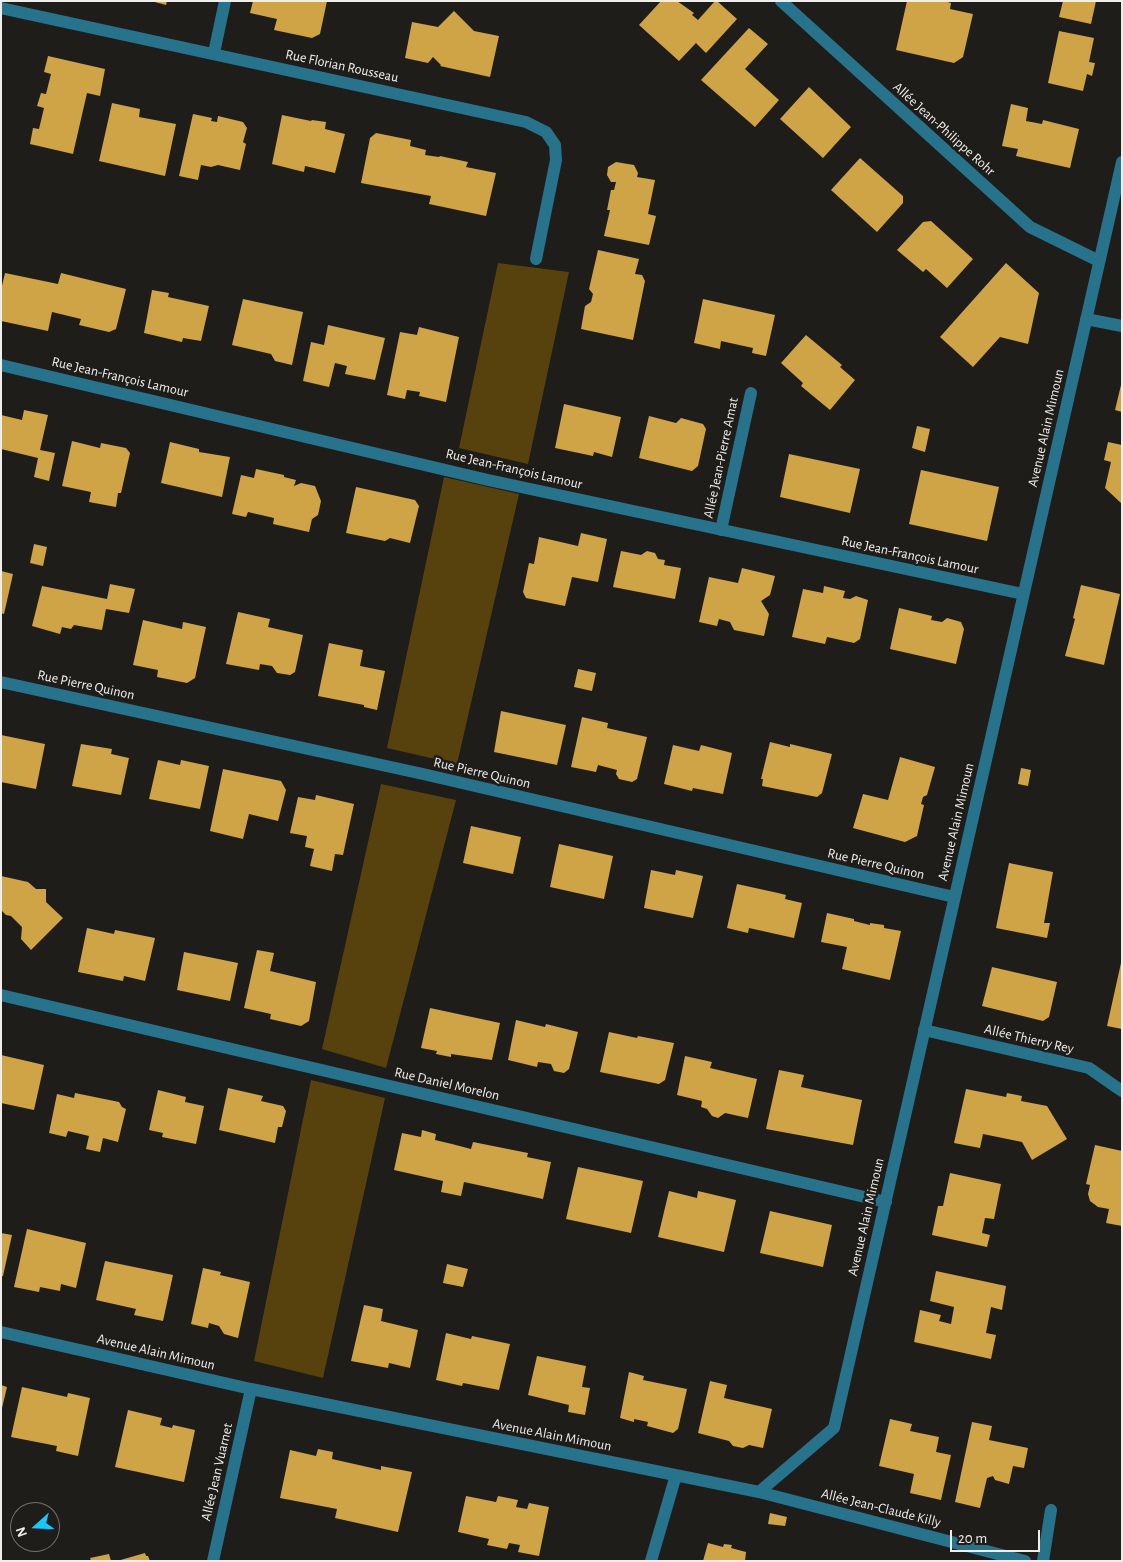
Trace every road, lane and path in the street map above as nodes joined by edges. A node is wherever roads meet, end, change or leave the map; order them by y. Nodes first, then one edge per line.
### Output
1 (225, 1) edge
2 (782, 1) edge
3 (1, 8) edge
4 (214, 53) junction
5 (1122, 162) edge
6 (536, 259) dead end
7 (1099, 261) junction
8 (1086, 319) junction
9 (1122, 326) edge
10 (1, 365) edge
11 (751, 393) dead end
12 (721, 530) junction
13 (1023, 594) junction
14 (1, 682) edge
15 (954, 898) junction
16 (1, 995) edge
17 (924, 1030) junction
18 (1122, 1091) edge
19 (886, 1202) junction
20 (1, 1332) edge
21 (251, 1389) junction
22 (676, 1475) junction
23 (759, 1492) junction
24 (1051, 1510) dead end
25 (213, 1561) edge
26 (651, 1561) edge
27 (1025, 1561) edge
28 (1043, 1561) edge

1 - 4 street
2 - 7 street, Allée Jean-Philippe Rohr
3 - 4 street, Rue Florian Rousseau
4 - 6 street, Rue Florian Rousseau
5 - 7 street, Avenue Alain Mimoun
7 - 8 street, Avenue Alain Mimoun
8 - 9 street
8 - 13 street, Avenue Alain Mimoun
10 - 12 street, Rue Jean-François Lamour
11 - 12 street, Allée Jean-Pierre Amat
12 - 13 street, Rue Jean-François Lamour
13 - 15 street, Avenue Alain Mimoun
14 - 15 street, Rue Pierre Quinon
15 - 17 street, Avenue Alain Mimoun
16 - 19 street, Rue Daniel Morelon
17 - 18 street, Allée Thierry Rey
17 - 19 street, Avenue Alain Mimoun
19 - 23 street, Avenue Alain Mimoun
20 - 21 street, Avenue Alain Mimoun
21 - 22 street, Avenue Alain Mimoun
21 - 25 street, Allée Jean Vuarnet
22 - 23 street, Avenue Alain Mimoun
22 - 26 street
23 - 27 street, Allée Jean-Claude Killy
24 - 28 street

